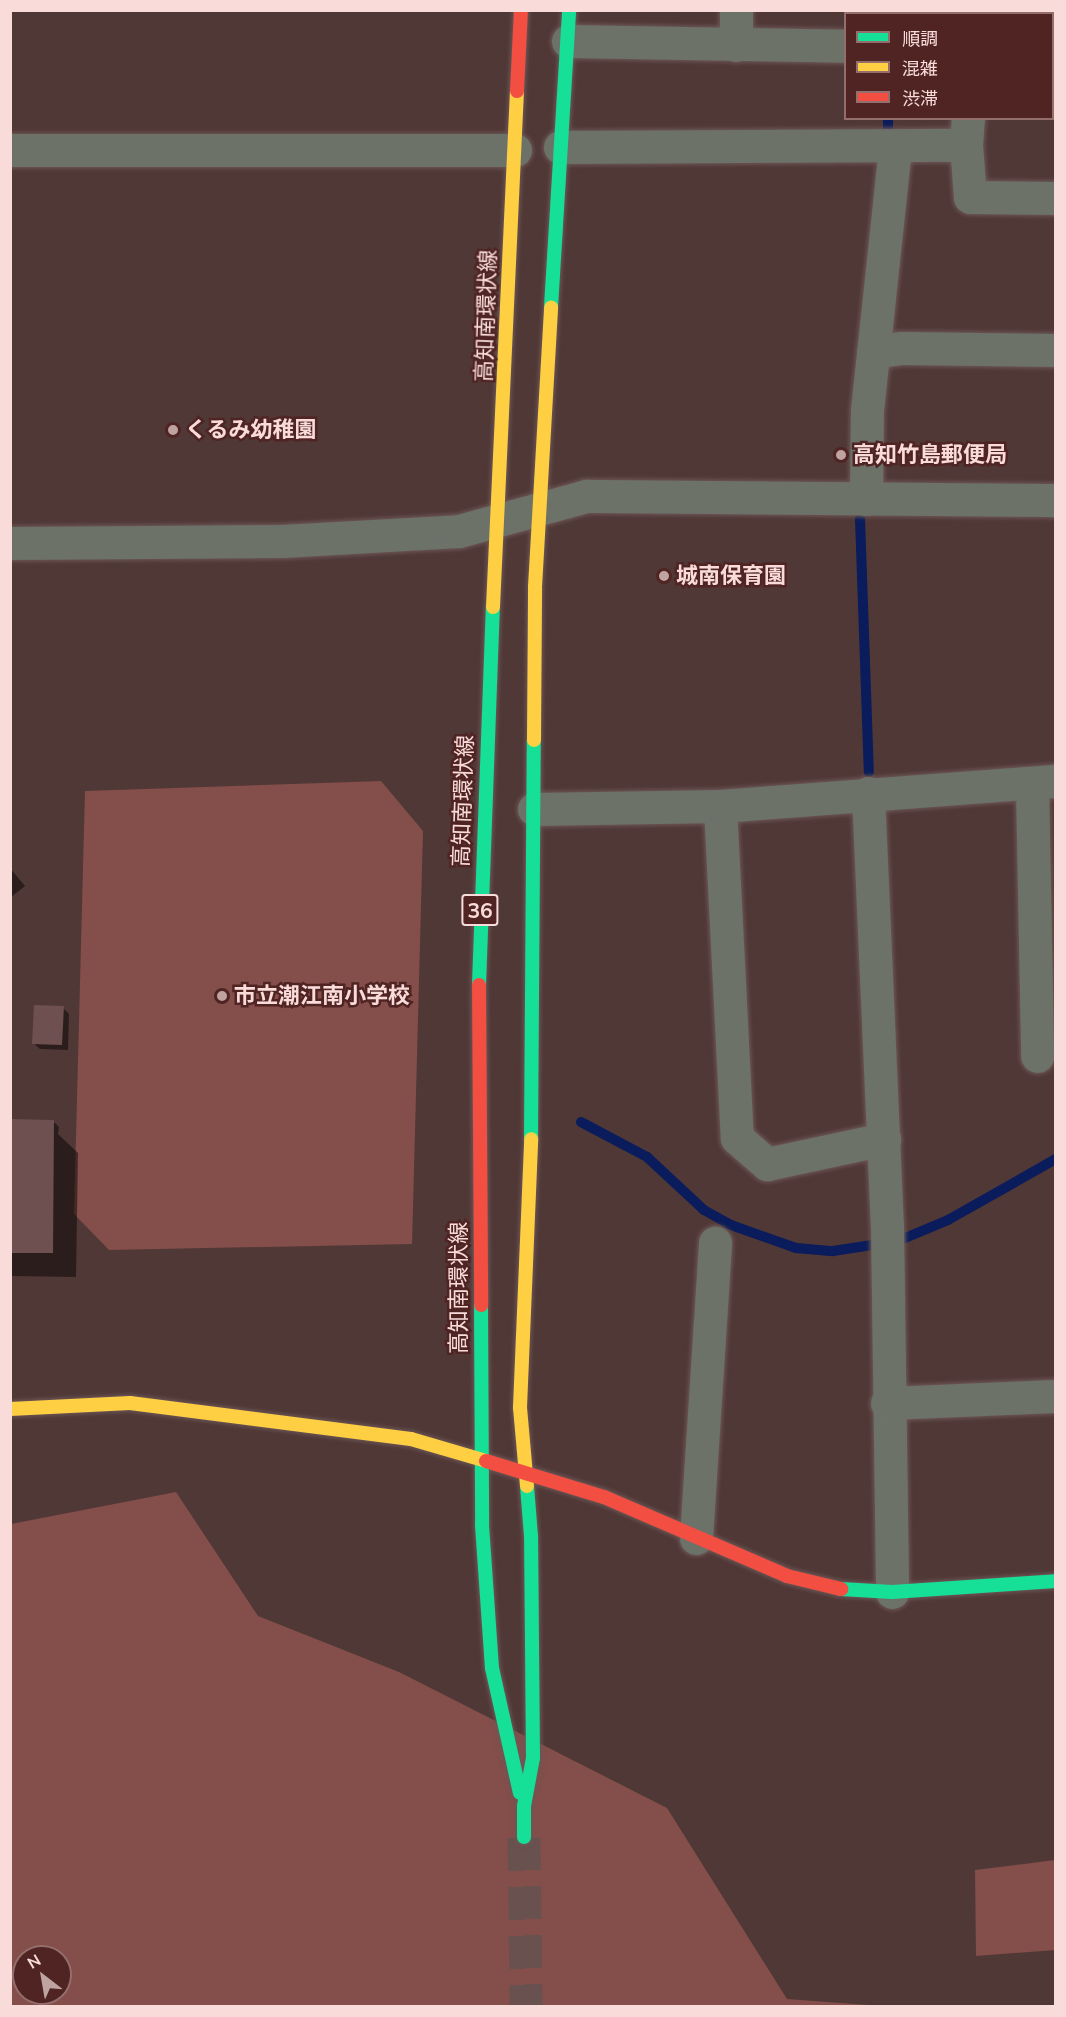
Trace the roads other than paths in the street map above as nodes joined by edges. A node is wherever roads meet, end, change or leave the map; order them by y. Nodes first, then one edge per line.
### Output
1 (521, 10) edge
2 (735, 10) edge
3 (569, 26) edge
4 (736, 45) junction
5 (844, 46) edge
6 (967, 132) edge
7 (895, 146) junction
8 (560, 147) junction
9 (10, 150) edge
10 (514, 150) junction
11 (1056, 198) edge
12 (1056, 350) edge
13 (873, 352) junction
14 (866, 500) junction
15 (1056, 500) edge
16 (539, 509) junction
17 (496, 521) junction
18 (10, 543) edge
19 (1044, 782) edge
20 (868, 793) junction
21 (720, 806) junction
22 (534, 809) junction
23 (1037, 1056) dead end
24 (884, 1139) junction
25 (715, 1244) dead end
26 (1056, 1396) edge
27 (887, 1403) junction
28 (10, 1409) edge
29 (480, 1461) junction
30 (525, 1472) junction
31 (696, 1539) junction
32 (1056, 1581) edge
33 (892, 1592) junction
34 (524, 1806) junction
35 (524, 1837) tunnel mouth

1 - 10 main road, 高知南環状線 / 36
2 - 4 street
3 - 4 street
3 - 8 main road, 高知南環状線 / 36
4 - 5 street
6 - 7 street
6 - 11 street
7 - 8 street
7 - 13 street
8 - 16 main road, 高知南環状線 / 36
9 - 10 street
10 - 17 main road, 高知南環状線 / 36
12 - 13 street
13 - 14 street
14 - 15 street
14 - 16 street
16 - 17 street
16 - 22 main road, 高知南環状線 / 36
17 - 18 street
17 - 29 main road, 高知南環状線 / 36
19 - 20 street
19 - 23 street
20 - 21 street
20 - 24 street
21 - 22 street
21 - 24 street
22 - 30 main road, 高知南環状線 / 36
24 - 27 street
25 - 31 street
26 - 27 street
27 - 33 street
28 - 29 main road
29 - 30 main road
29 - 34 main road, 高知南環状線 / 36
30 - 31 main road
30 - 34 main road, 高知南環状線 / 36
31 - 33 main road
32 - 33 main road
34 - 35 main road, 高知南環状線 / 36

